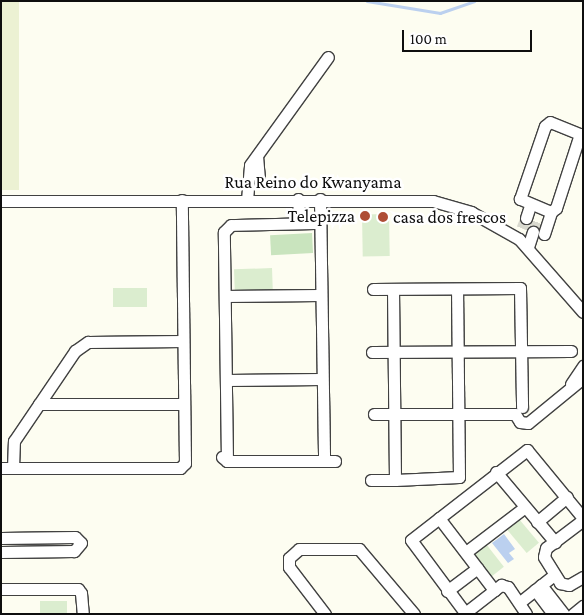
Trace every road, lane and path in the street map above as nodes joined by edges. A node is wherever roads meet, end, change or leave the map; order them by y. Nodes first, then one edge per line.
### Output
1 (328, 57) dead end
2 (257, 156) junction
3 (260, 199) junction
4 (298, 199) junction
5 (317, 199) junction
6 (182, 200) junction
7 (247, 200) junction
8 (1, 201) edge
9 (541, 209) junction
10 (299, 218) junction
11 (316, 219) junction
12 (530, 231) junction
13 (373, 288) dead end
14 (457, 289) junction
15 (393, 290) junction
16 (319, 295) junction
17 (225, 296) junction
18 (583, 312) edge
19 (182, 341) junction
20 (458, 351) junction
21 (520, 351) junction
22 (572, 351) dead end
23 (372, 352) dead end
24 (394, 353) junction
25 (583, 366) edge
26 (583, 378) edge
27 (321, 379) junction
28 (227, 380) junction
29 (568, 388) junction
30 (39, 404) junction
31 (182, 404) junction
32 (527, 413) junction
33 (374, 414) dead end
34 (396, 414) junction
35 (460, 415) junction
36 (7, 468) edge
37 (496, 472) junction
38 (371, 480) dead end
39 (395, 480) junction
40 (567, 497) junction
41 (525, 506) junction
42 (439, 518) junction
43 (583, 519) edge
44 (537, 522) junction
45 (1, 538) edge
46 (555, 542) junction
47 (1, 552) edge
48 (466, 552) junction
49 (477, 568) junction
50 (554, 575) junction
51 (583, 578) edge
52 (538, 588) junction
53 (1, 589) edge
54 (494, 590) junction
55 (447, 591) junction
56 (520, 602) junction
57 (583, 606) edge
58 (466, 613) edge
59 (83, 614) edge
60 (325, 614) edge
61 (414, 614) edge
62 (526, 614) edge
63 (553, 614) edge
64 (564, 614) edge
65 (573, 614) edge

1 - 2 street
2 - 3 street
2 - 7 street
3 - 4 street, Rua Reino do Kwanyama
3 - 7 street, Rua Reino do Kwanyama
4 - 5 street, Rua Reino do Kwanyama
4 - 10 street
5 - 11 street
5 - 12 street, Rua Reino do Kwanyama
6 - 7 street, Rua Reino do Kwanyama
6 - 8 street, Rua Reino do Kwanyama
6 - 19 street
9 - 9 street
9 - 12 street
9 - 12 street
10 - 11 street
10 - 17 street
11 - 16 street
12 - 18 street, Rua Reino do Kwanyama
13 - 15 street
14 - 15 street
14 - 20 street
14 - 21 street
15 - 24 street
16 - 17 street
16 - 27 street
17 - 28 street
19 - 30 street
19 - 31 street
20 - 21 street
20 - 24 street
20 - 35 street
21 - 22 street
21 - 32 street
23 - 24 street
24 - 34 street
25 - 29 street
26 - 29 street
27 - 28 street
27 - 28 street
29 - 32 street
30 - 31 street
30 - 36 street
31 - 36 street
32 - 35 street
33 - 34 street
34 - 35 street
34 - 39 street
35 - 39 street
37 - 40 street
37 - 41 street
37 - 42 street
38 - 39 street
40 - 43 street
40 - 44 street
41 - 44 street
41 - 48 street
42 - 48 street
42 - 55 street
43 - 46 street
44 - 46 street
45 - 47 street
46 - 50 street
48 - 49 street
49 - 54 street
49 - 55 street
50 - 51 street
50 - 52 street
52 - 56 street
52 - 63 street
52 - 64 street
53 - 59 street
54 - 56 street
54 - 58 street
55 - 58 street
56 - 62 street
57 - 65 street
60 - 61 street

